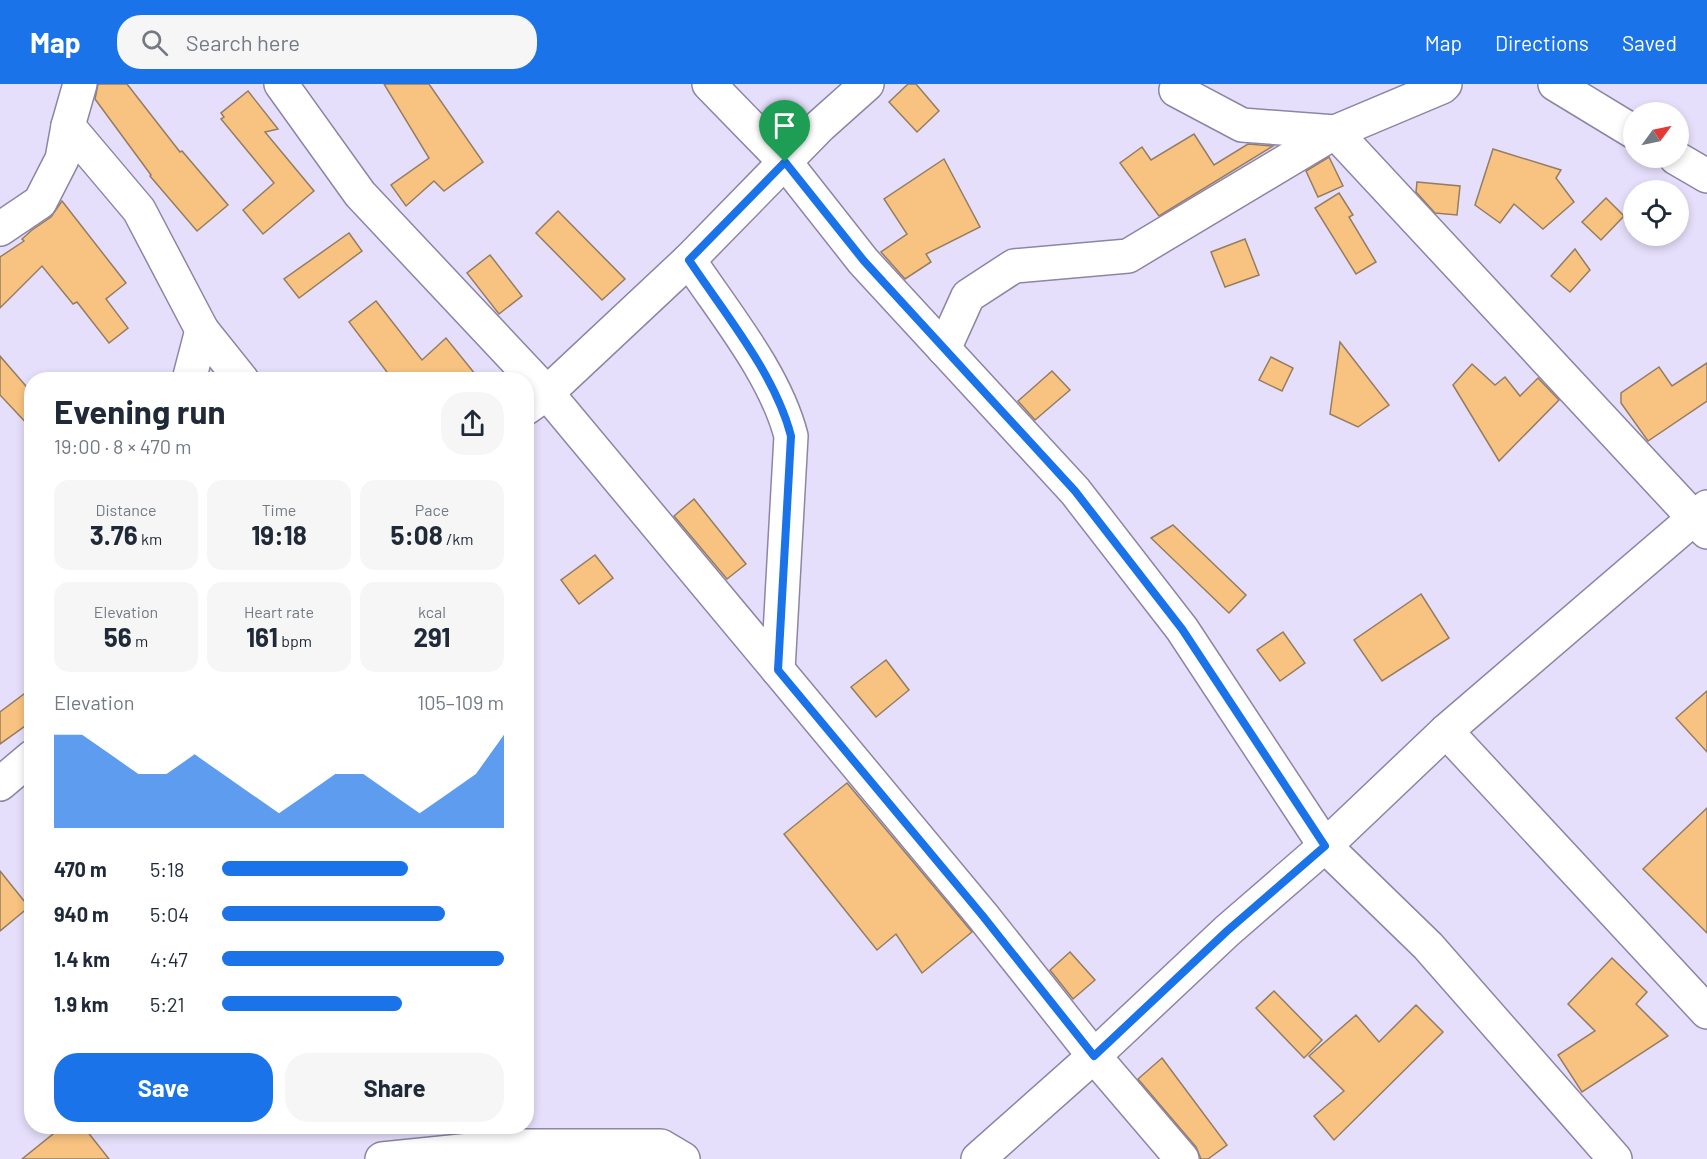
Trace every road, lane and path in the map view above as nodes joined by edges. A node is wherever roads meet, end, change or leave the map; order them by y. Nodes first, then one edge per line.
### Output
1 (80, 84) edge
2 (281, 84) edge
3 (709, 84) edge
4 (867, 84) edge
5 (1445, 84) edge
6 (1555, 84) edge
7 (1176, 90) dead end
8 (1623, 125) edge
9 (68, 126) junction
10 (1335, 132) junction
11 (785, 162) junction
12 (1689, 166) edge
13 (1707, 176) edge
14 (0, 229) edge
15 (689, 260) junction
16 (202, 330) junction
17 (944, 349) junction
18 (191, 372) edge
19 (236, 372) edge
20 (513, 372) edge
21 (537, 400) edge
22 (1703, 519) edge
23 (778, 670) junction
24 (1446, 731) junction
25 (24, 764) edge
26 (0, 784) edge
27 (1325, 846) junction
28 (1707, 1012) edge
29 (1094, 1056) junction
30 (382, 1159) edge
31 (683, 1159) edge
32 (978, 1159) edge
33 (1182, 1159) edge
34 (1615, 1159) edge

1 - 9 street
2 - 20 street
3 - 11 street
4 - 11 street
5 - 10 street
6 - 8 street
7 - 10 street
9 - 14 street
9 - 16 street
10 - 17 street
10 - 22 street
11 - 15 street
11 - 17 street
12 - 13 street
15 - 21 street
15 - 23 street
16 - 18 street
16 - 19 street
17 - 27 street
21 - 23 street
22 - 24 street
23 - 29 street
24 - 27 street
24 - 28 street
25 - 26 street
27 - 29 street
27 - 34 street
29 - 32 street
29 - 33 street
30 - 31 street

